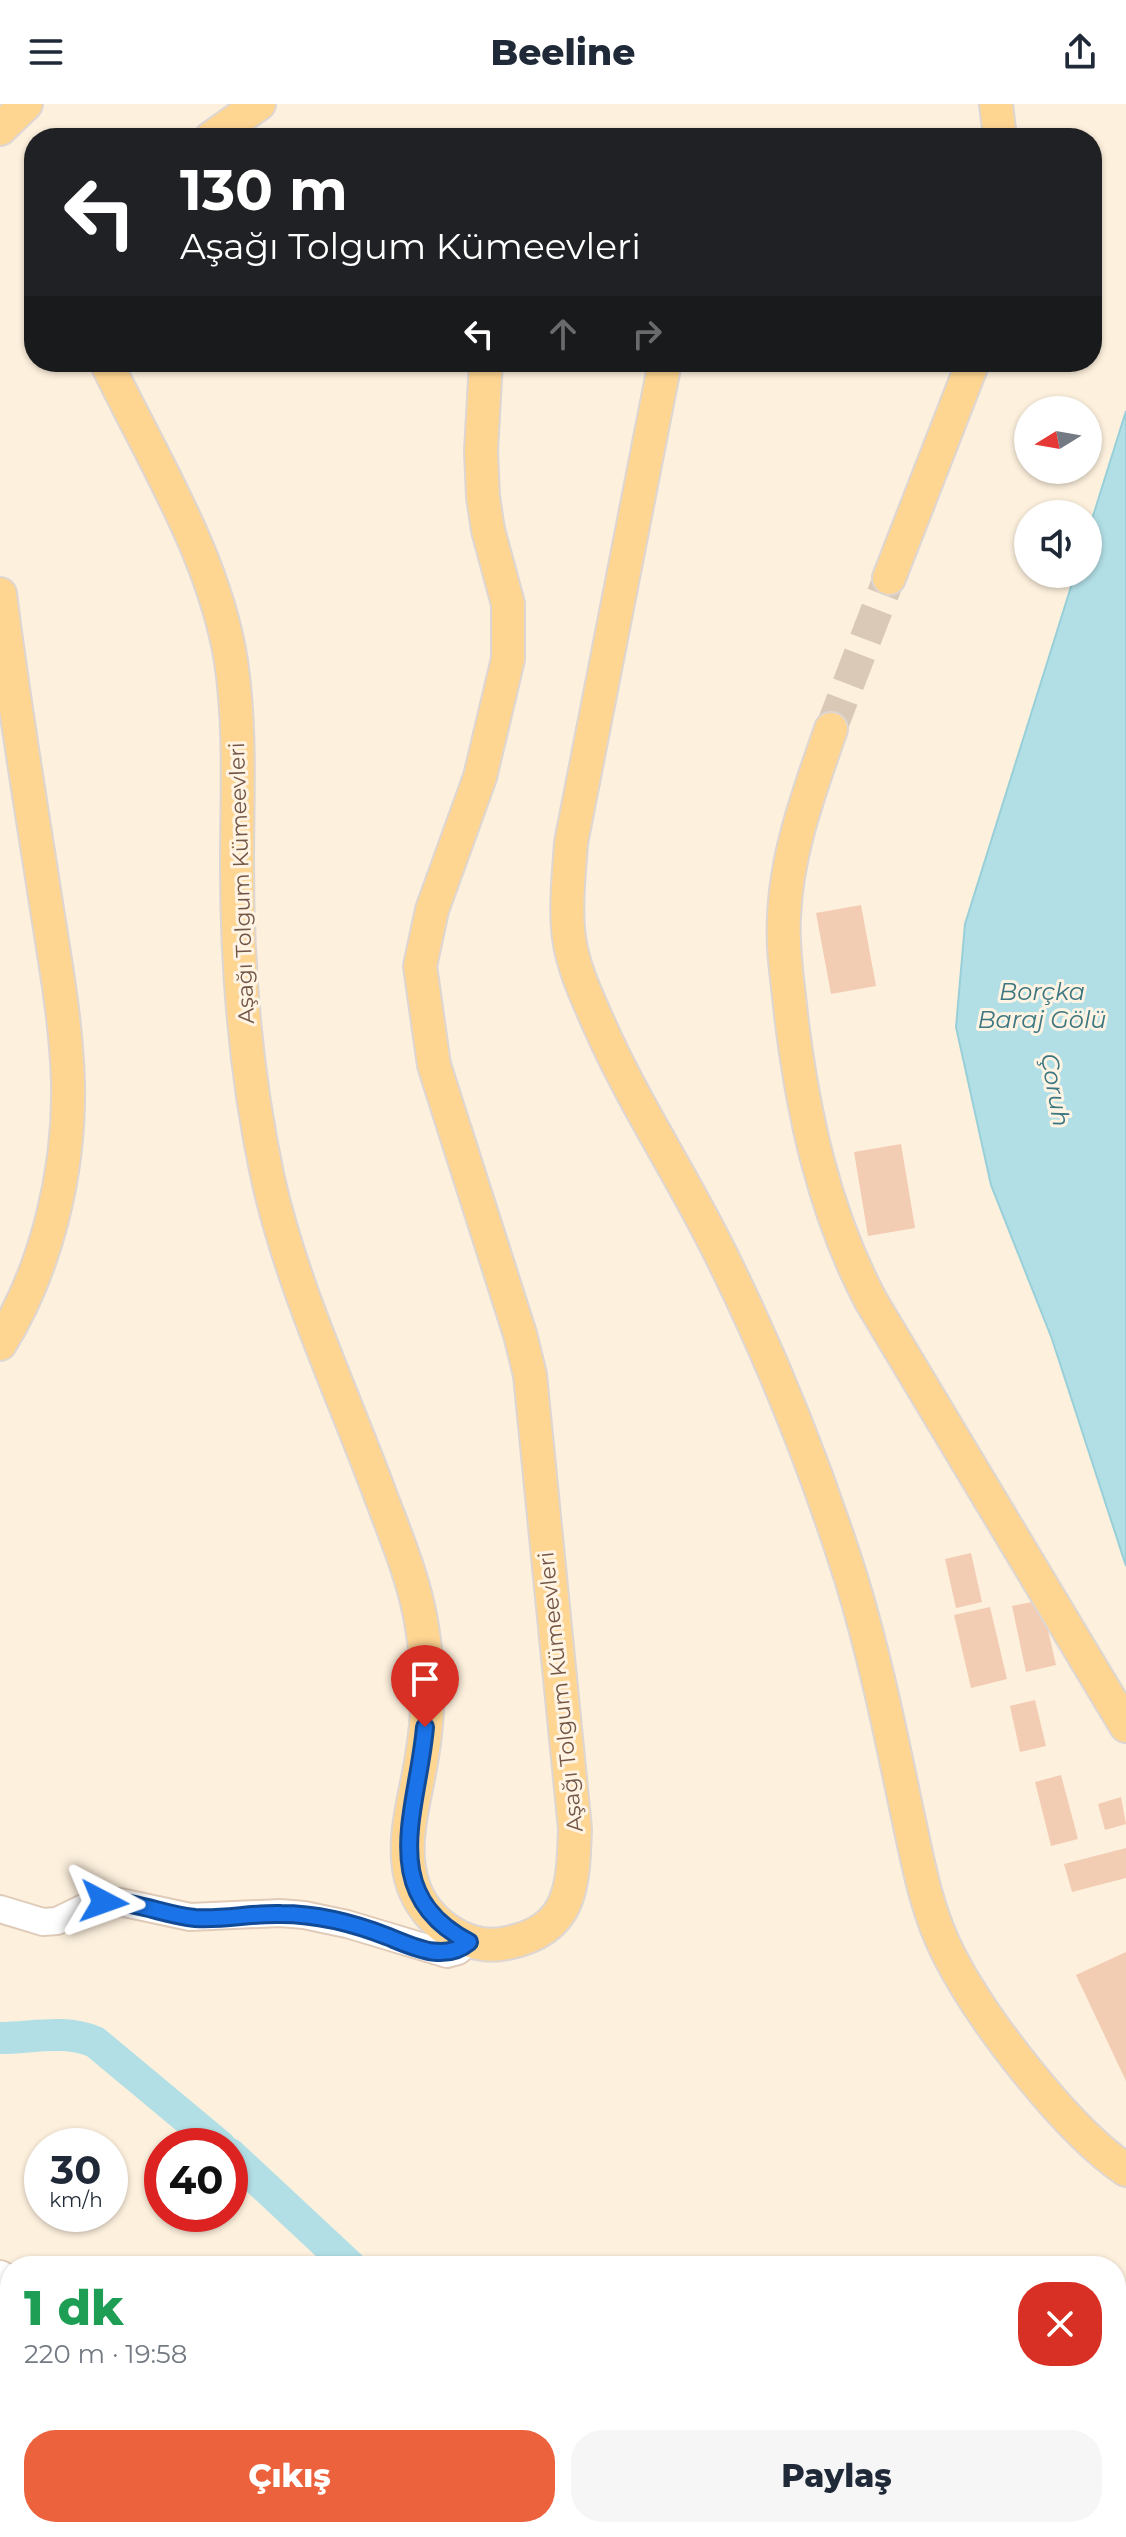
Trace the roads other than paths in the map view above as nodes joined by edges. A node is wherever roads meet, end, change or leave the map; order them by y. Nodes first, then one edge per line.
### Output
1 (26, 104) edge
2 (259, 104) edge
3 (996, 104) edge
4 (225, 128) edge
5 (999, 128) edge
6 (0, 129) edge
7 (111, 372) edge
8 (485, 372) edge
9 (663, 372) edge
10 (969, 372) edge
11 (889, 578) tunnel mouth
12 (0, 594) edge
13 (831, 729) tunnel mouth
14 (0, 1344) edge
15 (1126, 1726) edge
16 (0, 1909) edge
17 (469, 1942) junction
18 (1126, 2170) edge

1 - 6 main road
2 - 4 main road
3 - 5 main road
7 - 17 main road, Aşağı Tolgum Kümeevleri
8 - 17 main road, Aşağı Tolgum Kümeevleri
9 - 18 main road
10 - 11 main road
12 - 14 main road
13 - 15 main road
16 - 17 street

